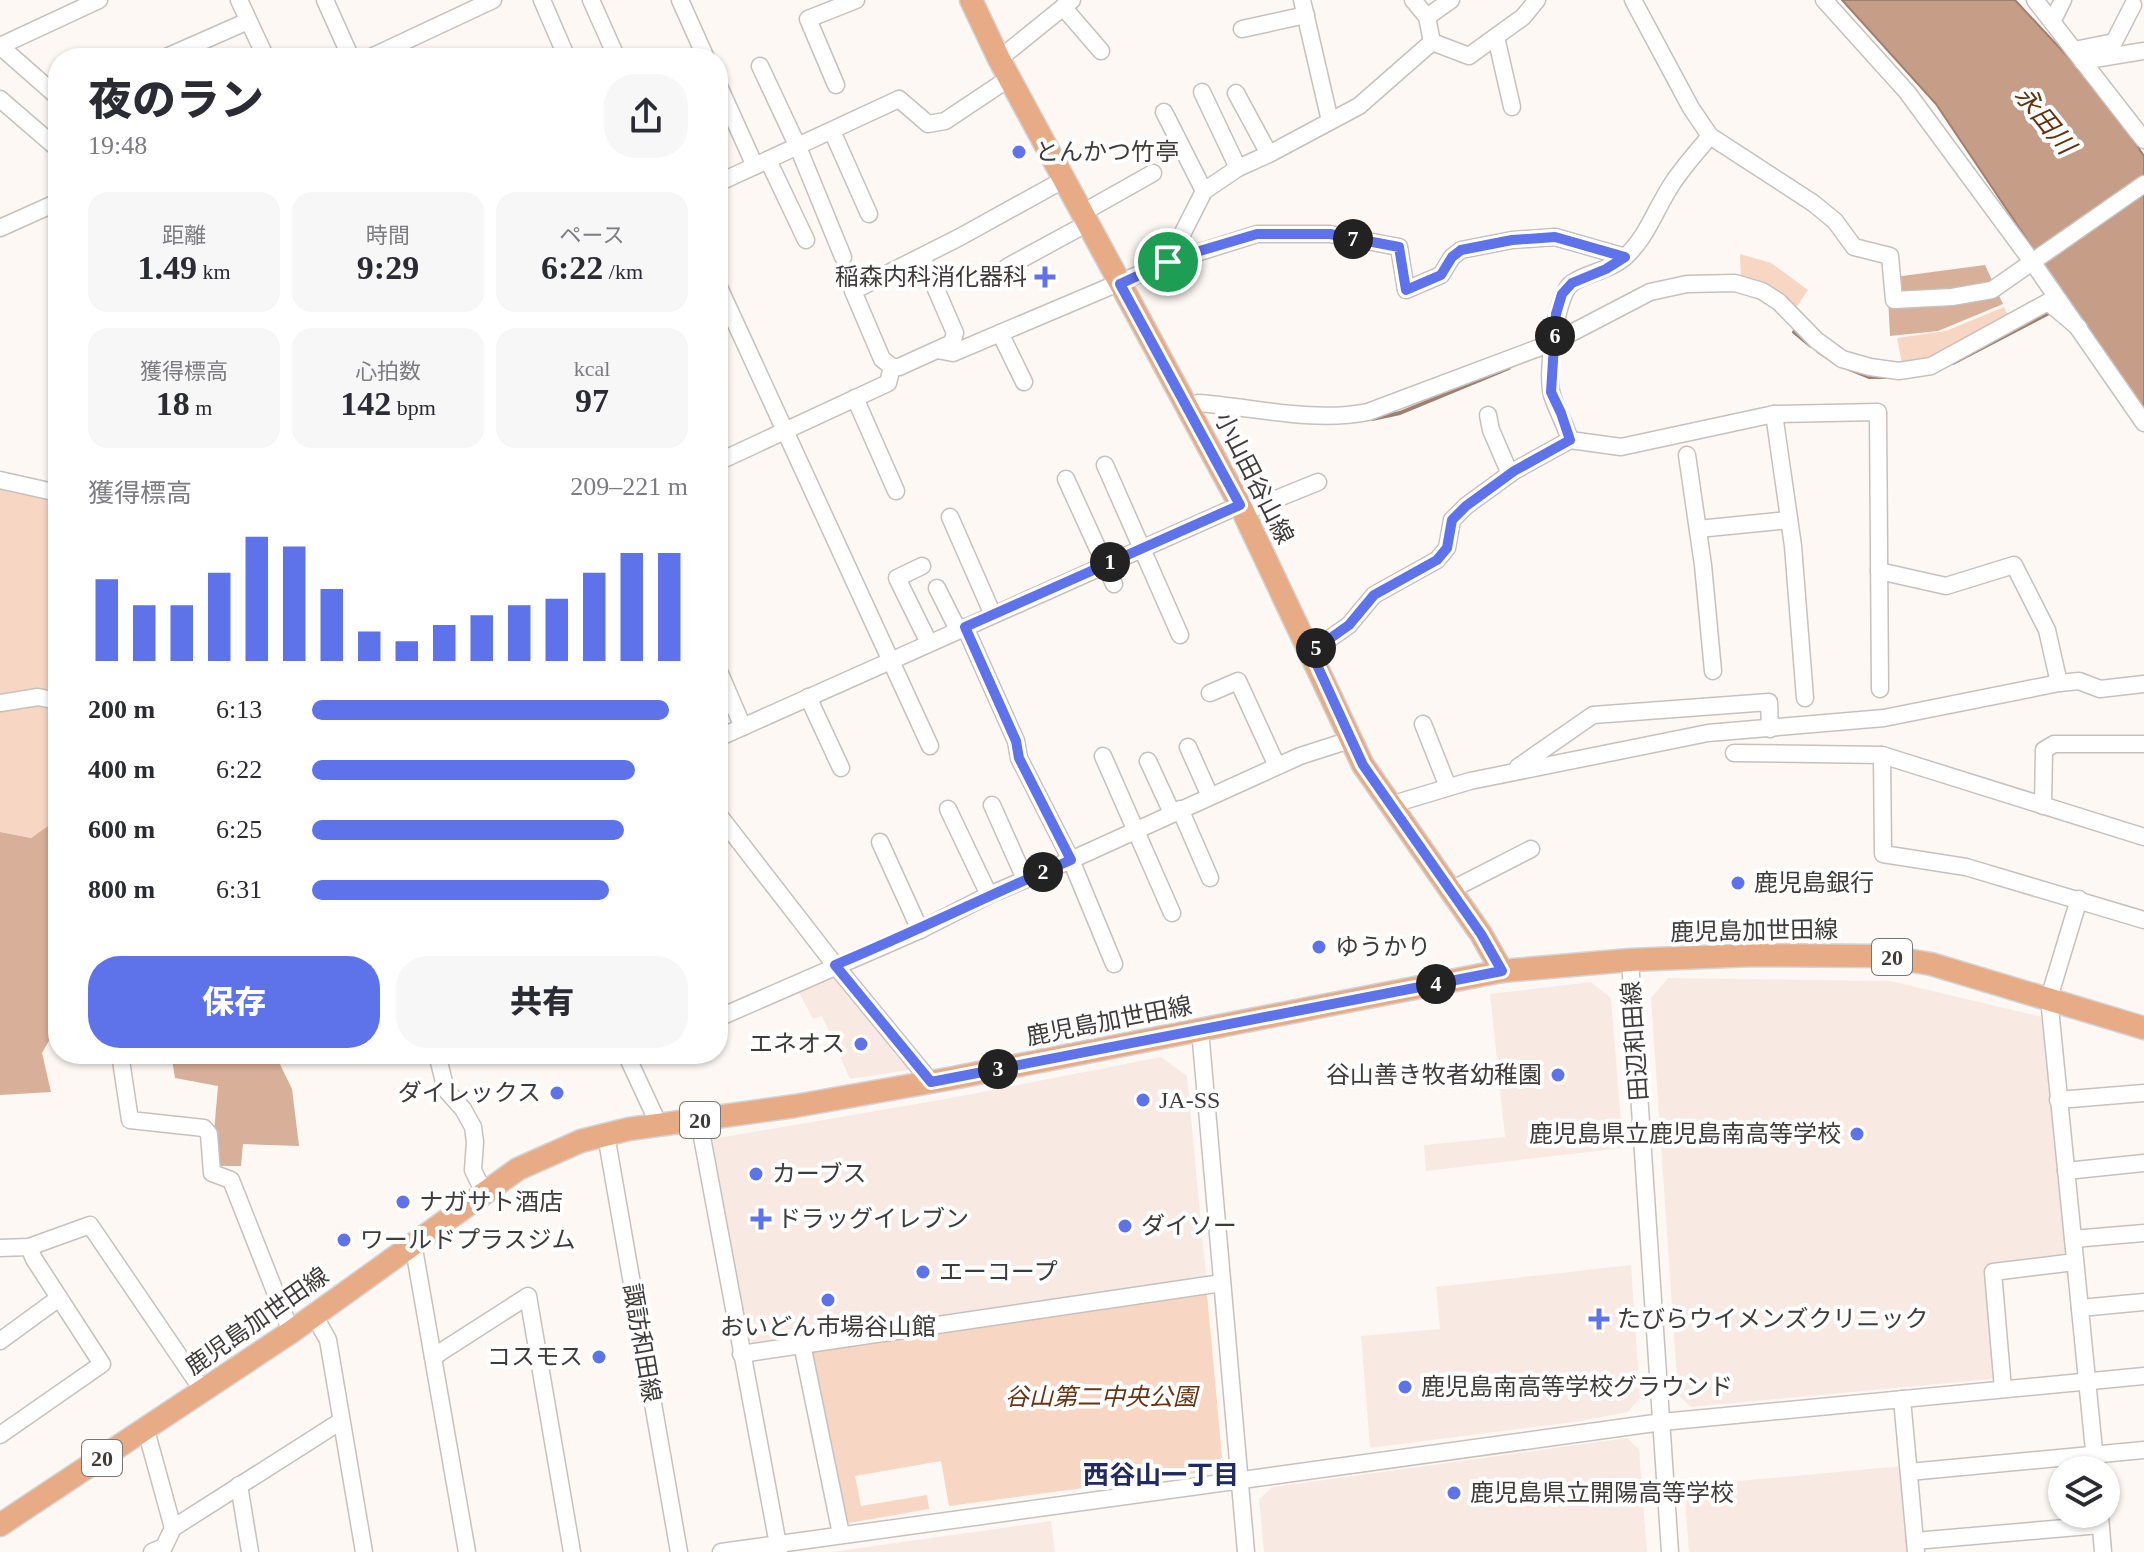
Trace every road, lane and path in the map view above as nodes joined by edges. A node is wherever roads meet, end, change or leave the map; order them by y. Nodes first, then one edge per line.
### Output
1 (99, 0) edge
2 (239, 0) edge
3 (325, 0) edge
4 (493, 0) edge
5 (542, 0) edge
6 (591, 0) edge
7 (680, 0) edge
8 (856, 0) edge
9 (971, 0) edge
10 (1413, 0) edge
11 (1451, 0) edge
12 (1537, 0) edge
13 (1633, 0) edge
14 (1824, 0) edge
15 (2035, 0) edge
16 (2063, 0) edge
17 (1067, 4) edge
18 (2133, 5) dead end
19 (1304, 8) edge
20 (1427, 17) junction
21 (248, 21) junction
22 (2052, 22) junction
23 (1242, 29) dead end
24 (1496, 37) junction
25 (1432, 42) junction
26 (0, 46) edge
27 (187, 48) edge
28 (261, 48) edge
29 (347, 48) edge
30 (390, 48) edge
31 (563, 48) edge
32 (612, 48) edge
33 (702, 48) edge
34 (1101, 51) dead end
35 (2144, 51) edge
36 (2078, 55) junction
37 (760, 66) dead end
38 (1005, 68) junction
39 (836, 85) dead end
40 (48, 88) edge
41 (1202, 92) dead end
42 (1236, 93) dead end
43 (0, 99) edge
44 (728, 102) edge
45 (1512, 107) dead end
46 (1164, 112) dead end
47 (1330, 121) junction
48 (832, 131) junction
49 (1710, 136) junction
50 (48, 140) edge
51 (2144, 140) edge
52 (798, 147) junction
53 (1269, 154) junction
54 (762, 163) junction
55 (1238, 168) junction
56 (1153, 173) dead end
57 (728, 178) edge
58 (1065, 179) junction
59 (2144, 184) edge
60 (1204, 191) junction
61 (48, 206) edge
62 (869, 214) dead end
63 (1085, 218) junction
64 (0, 228) edge
65 (806, 240) dead end
66 (843, 257) dead end
67 (922, 257) junction
68 (1625, 257) junction
69 (1168, 262) junction
70 (2033, 263) junction
71 (1007, 267) dead end
72 (1120, 284) junction
73 (728, 306) edge
74 (2079, 328) junction
75 (1000, 333) junction
76 (1554, 342) junction
77 (937, 350) junction
78 (892, 367) junction
79 (1024, 382) dead end
80 (855, 398) junction
81 (1188, 407) junction
82 (1774, 414) junction
83 (1488, 415) dead end
84 (2144, 423) edge
85 (786, 430) junction
86 (1570, 440) junction
87 (1687, 455) dead end
88 (728, 457) edge
89 (1105, 465) dead end
90 (1510, 474) junction
91 (1066, 479) dead end
92 (0, 480) edge
93 (1318, 482) dead end
94 (48, 491) edge
95 (896, 491) dead end
96 (1242, 508) junction
97 (950, 517) dead end
98 (1789, 520) junction
99 (1698, 529) junction
100 (1142, 548) junction
101 (1105, 565) junction
102 (922, 566) dead end
103 (1879, 571) junction
104 (1114, 584) dead end
105 (937, 588) dead end
106 (993, 615) junction
107 (961, 629) junction
108 (1180, 635) dead end
109 (929, 643) junction
110 (1311, 652) junction
111 (887, 662) junction
112 (1713, 671) dead end
113 (2059, 683) junction
114 (2144, 684) edge
115 (1880, 689) dead end
116 (728, 692) edge
117 (1210, 693) dead end
118 (808, 697) junction
119 (1805, 698) dead end
120 (48, 699) edge
121 (0, 703) edge
122 (1423, 724) dead end
123 (743, 727) junction
124 (1770, 729) junction
125 (728, 734) edge
126 (1350, 740) junction
127 (2144, 744) edge
128 (1188, 747) dead end
129 (926, 748) dead end
130 (1734, 753) dead end
131 (1882, 755) junction
132 (1103, 756) dead end
133 (1148, 761) dead end
134 (1277, 766) junction
135 (841, 768) dead end
136 (1510, 773) junction
137 (1448, 787) junction
138 (1210, 796) junction
139 (992, 805) dead end
140 (1390, 805) junction
141 (2043, 806) junction
142 (948, 809) dead end
143 (1176, 811) junction
144 (728, 827) edge
145 (1136, 830) junction
146 (2144, 837) edge
147 (880, 842) dead end
148 (1531, 849) dead end
149 (1071, 860) junction
150 (1210, 878) dead end
151 (1025, 879) junction
152 (1449, 891) junction
153 (989, 895) junction
154 (2079, 899) junction
155 (1172, 913) dead end
156 (2144, 920) edge
157 (920, 930) junction
158 (1630, 960) junction
159 (1114, 964) dead end
160 (835, 965) junction
161 (1502, 971) junction
162 (2049, 998) junction
163 (728, 1013) edge
164 (2144, 1028) edge
165 (1200, 1030) junction
166 (122, 1064) edge
167 (440, 1064) edge
168 (634, 1064) edge
169 (931, 1082) junction
170 (2144, 1093) edge
171 (2058, 1100) junction
172 (699, 1121) junction
173 (659, 1125) junction
174 (606, 1135) junction
175 (2144, 1163) edge
176 (2066, 1171) junction
177 (484, 1193) junction
178 (2144, 1233) edge
179 (2073, 1239) junction
180 (413, 1243) junction
181 (29, 1247) junction
182 (0, 1248) edge
183 (2075, 1262) junction
184 (1222, 1283) junction
185 (59, 1298) junction
186 (2144, 1302) edge
187 (2080, 1308) junction
188 (314, 1315) junction
189 (291, 1332) junction
190 (0, 1341) edge
191 (802, 1344) junction
192 (741, 1354) junction
193 (433, 1357) junction
194 (2144, 1376) edge
195 (2087, 1382) junction
196 (2003, 1389) junction
197 (203, 1391) junction
198 (1902, 1399) junction
199 (341, 1421) junction
200 (1662, 1422) junction
201 (146, 1430) junction
202 (0, 1435) edge
203 (2144, 1450) edge
204 (2094, 1456) edge
205 (2120, 1456) edge
206 (2048, 1465) edge
207 (1909, 1472) junction
208 (1240, 1479) junction
209 (239, 1485) junction
210 (0, 1525) edge
211 (2048, 1527) edge
212 (173, 1528) junction
213 (2101, 1528) edge
214 (841, 1534) junction
215 (1915, 1546) edge
216 (779, 1548) edge
217 (152, 1552) edge
218 (250, 1552) edge
219 (364, 1552) edge
220 (467, 1552) edge
221 (572, 1552) edge
222 (679, 1552) edge
223 (721, 1552) edge
224 (1246, 1552) edge
225 (1670, 1552) edge
226 (2103, 1552) edge

1 - 26 street
2 - 21 street
3 - 29 street
4 - 30 street
5 - 31 street
6 - 32 street
7 - 33 street
8 - 39 street
9 - 38 main road, 小山田谷山線
10 - 20 street
11 - 20 street
12 - 24 street
13 - 49 street
14 - 70 street
15 - 22 street
16 - 22 street
17 - 34 street
17 - 38 street
18 - 36 street
19 - 23 street
19 - 47 street
20 - 25 street
21 - 27 street
21 - 28 street
22 - 36 street
24 - 25 street
24 - 45 street
25 - 47 street
26 - 40 street
35 - 36 street
36 - 51 street
37 - 52 street
38 - 48 street
38 - 58 main road, 小山田谷山線
41 - 55 street
42 - 53 street
43 - 50 street
44 - 54 street
46 - 60 street
47 - 53 street
48 - 52 street
48 - 62 street
49 - 68 street
49 - 70 street
52 - 54 street
52 - 66 street
53 - 55 street
54 - 57 street
54 - 65 street
55 - 60 street
56 - 63 street
58 - 63 main road, 小山田谷山線
58 - 67 street
59 - 70 street
60 - 69 street
61 - 64 street
63 - 71 street
63 - 72 main road, 小山田谷山線
67 - 77 street
67 - 78 street
68 - 69 street
68 - 76 street
69 - 72 street
70 - 74 street
72 - 75 street
72 - 81 main road, 小山田谷山線
73 - 85 street
74 - 76 street
74 - 84 street
75 - 77 street
75 - 79 street
76 - 81 street
76 - 86 street
77 - 78 street
78 - 80 street
80 - 85 street
80 - 95 street
81 - 96 main road, 小山田谷山線
82 - 86 street
82 - 98 street
82 - 103 street
83 - 90 street
85 - 88 street
85 - 111 street
86 - 90 street
87 - 99 street
89 - 100 street
90 - 110 street
91 - 101 street
92 - 94 street
93 - 96 street
96 - 100 street
96 - 110 main road, 小山田谷山線
97 - 106 street
98 - 99 street
98 - 119 street
99 - 112 street
100 - 101 street
100 - 108 street
101 - 104 street
101 - 106 street
102 - 109 street
103 - 113 street
103 - 115 street
105 - 107 street
106 - 107 street
107 - 109 street
107 - 149 street
109 - 111 street
110 - 126 main road, 小山田谷山線
111 - 118 street
111 - 129 street
113 - 114 street
113 - 124 street
116 - 123 street
117 - 134 street
118 - 123 street
118 - 135 street
120 - 121 street
122 - 137 street
123 - 125 street
124 - 136 street
124 - 136 street
126 - 134 street
126 - 140 main road, 小山田谷山線
127 - 141 street
128 - 138 street
130 - 131 street
131 - 141 street
131 - 154 street
132 - 145 street
133 - 143 street
134 - 138 street
136 - 137 street
137 - 140 street
138 - 143 street
139 - 151 street
140 - 152 main road, 小山田谷山線
141 - 146 street
142 - 153 street
143 - 145 street
143 - 150 street
144 - 160 street
145 - 149 street
145 - 155 street
147 - 157 street
148 - 152 street
149 - 151 street
149 - 159 street
151 - 153 street
152 - 161 main road, 小山田谷山線
153 - 157 street
154 - 156 street
154 - 162 street
157 - 160 street
158 - 161 main road, 鹿児島加世田線 / 20
158 - 162 main road, 鹿児島加世田線 / 20
158 - 200 street, 田辺和田線
160 - 163 street
160 - 169 street
161 - 165 main road, 鹿児島加世田線 / 20
162 - 164 main road, 鹿児島加世田線 / 20
162 - 171 street
165 - 169 main road, 鹿児島加世田線 / 20
165 - 184 street
166 - 189 street
167 - 177 street
168 - 173 street
169 - 172 main road, 鹿児島加世田線 / 20
170 - 171 street
171 - 176 street
172 - 173 main road, 鹿児島加世田線 / 20
172 - 192 street
173 - 174 main road, 鹿児島加世田線 / 20
174 - 177 main road, 鹿児島加世田線 / 20
174 - 222 street, 諏訪和田線
175 - 176 street
176 - 179 street
177 - 180 main road, 鹿児島加世田線 / 20
178 - 179 street
179 - 183 street
180 - 188 main road, 鹿児島加世田線 / 20
180 - 193 street
181 - 182 street
181 - 185 street
181 - 197 street
183 - 187 street
183 - 196 street
184 - 191 street
184 - 208 street
185 - 190 street
185 - 202 street
186 - 187 street
187 - 195 street
188 - 189 main road, 鹿児島加世田線 / 20
188 - 199 street
189 - 197 main road, 鹿児島加世田線 / 20
191 - 192 street
191 - 214 street
192 - 216 street
193 - 220 street
193 - 221 street
194 - 195 street
195 - 196 street
195 - 204 street
196 - 198 street
197 - 201 main road, 鹿児島加世田線 / 20
198 - 200 street
198 - 207 street
199 - 209 street
199 - 219 street
200 - 208 street
200 - 225 street, 田辺和田線
201 - 210 main road, 鹿児島加世田線 / 20
201 - 212 street
203 - 205 street
206 - 207 street
207 - 215 street
208 - 214 street
208 - 224 street
209 - 212 street
209 - 218 street
211 - 215 street
212 - 217 street
213 - 226 street
214 - 216 street
216 - 223 street

